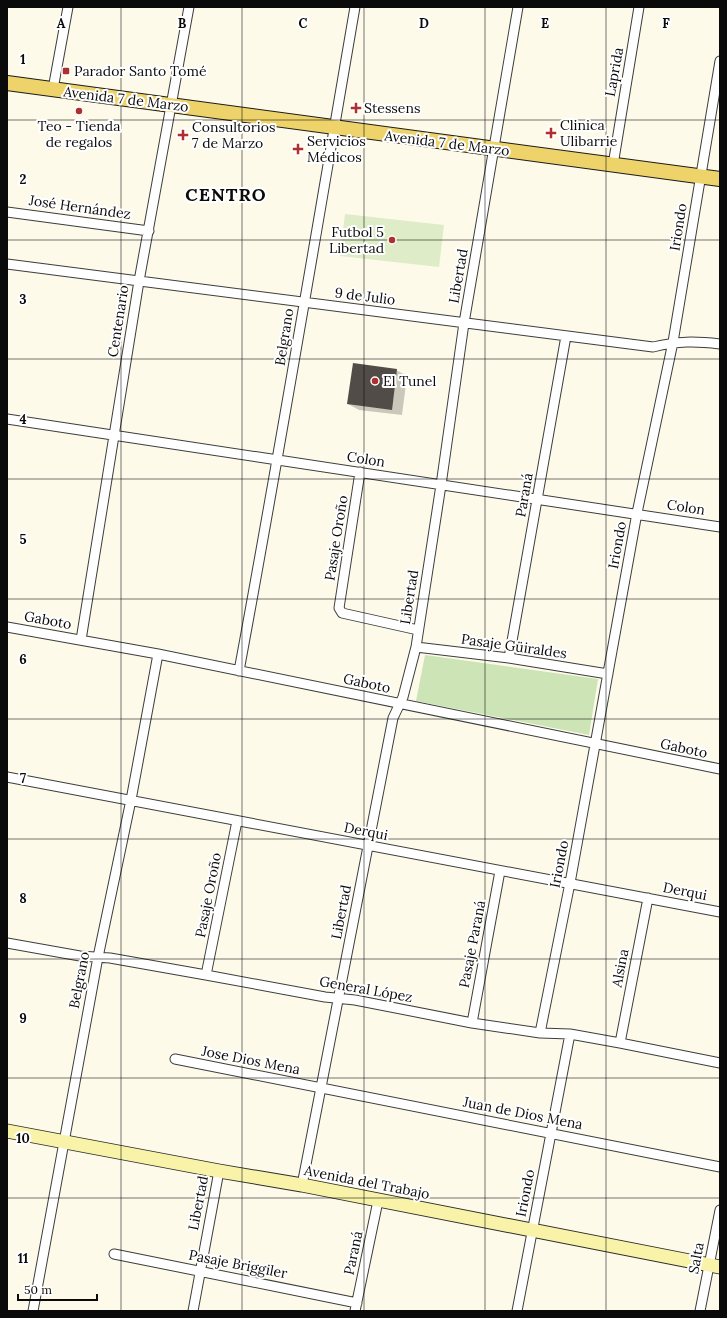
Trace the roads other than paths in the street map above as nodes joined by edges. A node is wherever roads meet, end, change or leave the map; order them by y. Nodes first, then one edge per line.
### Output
1 (68, 7) edge
2 (189, 7) edge
3 (355, 7) edge
4 (518, 7) edge
5 (639, 7) edge
6 (720, 61) edge
7 (7, 83) edge
8 (53, 89) junction
9 (171, 104) junction
10 (334, 128) junction
11 (494, 149) junction
12 (613, 165) junction
13 (701, 176) junction
14 (720, 179) edge
15 (7, 212) edge
16 (149, 231) junction
17 (7, 264) edge
18 (139, 281) junction
19 (304, 302) junction
20 (464, 323) junction
21 (566, 336) junction
22 (673, 342) junction
23 (720, 344) edge
24 (7, 419) edge
25 (114, 436) junction
26 (278, 460) junction
27 (360, 472) junction
28 (441, 485) junction
29 (538, 499) junction
30 (637, 513) junction
31 (720, 527) edge
32 (7, 627) edge
33 (418, 630) junction
34 (81, 640) junction
35 (416, 647) junction
36 (158, 654) junction
37 (509, 658) junction
38 (239, 671) junction
39 (608, 674) junction
40 (399, 704) junction
41 (596, 743) junction
42 (720, 769) edge
43 (7, 777) edge
44 (131, 800) junction
45 (237, 821) junction
46 (368, 846) junction
47 (500, 871) junction
48 (570, 883) junction
49 (648, 898) junction
50 (720, 912) edge
51 (7, 943) edge
52 (98, 957) junction
53 (206, 975) junction
54 (338, 998) junction
55 (472, 1023) junction
56 (540, 1033) junction
57 (570, 1034) junction
58 (620, 1042) junction
59 (175, 1059) dead end
60 (720, 1063) edge
61 (321, 1088) junction
62 (7, 1131) edge
63 (551, 1133) junction
64 (64, 1141) junction
65 (720, 1167) edge
66 (219, 1171) junction
67 (302, 1185) junction
68 (378, 1201) junction
69 (720, 1210) edge
70 (532, 1230) junction
71 (114, 1254) dead end
72 (714, 1266) edge
73 (200, 1271) junction
74 (356, 1307) edge
75 (33, 1311) edge
76 (193, 1311) edge
77 (517, 1311) edge
78 (700, 1311) edge

1 - 8 street
2 - 9 street, Centenario
3 - 10 street, Belgrano
4 - 11 street, Libertad
5 - 12 street, Laprida
6 - 13 street, Iriondo
7 - 8 main road, Avenida 7 de Marzo
8 - 9 main road, Avenida 7 de Marzo
9 - 10 main road, Avenida 7 de Marzo
9 - 16 street, Centenario
10 - 11 main road, Avenida 7 de Marzo
10 - 19 street, Belgrano
11 - 12 main road, Avenida 7 de Marzo
11 - 20 street, Libertad
12 - 13 main road, Avenida 7 de Marzo
13 - 14 main road, Avenida 7 de Marzo
13 - 22 street, Iriondo
15 - 16 street, José Hernández
16 - 18 street, Centenario
17 - 18 street, 9 de Julio
18 - 19 street, 9 de Julio
18 - 25 street, Centenario
19 - 20 street, 9 de Julio
19 - 26 street, Belgrano
20 - 21 street, 9 de Julio
20 - 28 street, Libertad
21 - 22 street, 9 de Julio
21 - 29 street, Paraná
22 - 23 street, 9 de Julio
22 - 30 street, Iriondo
24 - 25 street, Colon
25 - 26 street, Colon
25 - 34 street, Centenario
26 - 27 street, Colon
26 - 38 street, Belgrano
27 - 28 street, Colon
27 - 33 street, Pasaje Oroño
28 - 29 street, Colon
28 - 33 street, Libertad
29 - 30 street, Colon
29 - 37 street, Paraná
30 - 31 street, Colon
30 - 39 street, Iriondo
32 - 34 street, Gaboto
33 - 35 street, Libertad
34 - 36 street, Gaboto
35 - 37 street, Pasaje Güiraldes
35 - 40 street, Libertad
36 - 38 street, Gaboto
36 - 44 street, Belgrano
37 - 39 street, Pasaje Güiraldes
38 - 40 street, Gaboto
39 - 41 street, Iriondo
40 - 41 street, Gaboto
40 - 46 street, Libertad
41 - 42 street, Gaboto
41 - 48 street, Iriondo
43 - 44 street, Derqui
44 - 45 street, Derqui
44 - 52 street, Belgrano
45 - 46 street, Derqui
45 - 53 street, Pasaje Oroño
46 - 47 street, Derqui
46 - 54 street, Libertad
47 - 48 street, Derqui
47 - 55 street, Pasaje Paraná
48 - 49 street, Derqui
48 - 56 street, Iriondo
49 - 50 street, Derqui
49 - 58 street, Alsina
51 - 52 street, General López
52 - 53 street, General López
52 - 64 street, Belgrano
53 - 54 street, General López
54 - 55 street, General López
54 - 61 street, Libertad
55 - 56 street, General López
56 - 57 street, General López
57 - 58 street, General López
57 - 63 street, Iriondo
58 - 60 street, General López
59 - 61 street, Jose Dios Mena
61 - 63 street, Juan de Dios Mena
61 - 67 street, Libertad
62 - 64 street, Avenida del Trabajo
63 - 65 street, Juan de Dios Mena
63 - 70 street, Iriondo
64 - 66 street, Avenida del Trabajo
64 - 75 street, Belgrano
66 - 67 street, Avenida del Trabajo
66 - 73 street, Libertad
67 - 68 street, Avenida del Trabajo
68 - 70 street, Avenida del Trabajo
68 - 74 street, Paraná
69 - 72 street, Salta
70 - 72 street, Avenida del Trabajo
70 - 77 street, Iriondo
71 - 73 street, Pasaje Briggiler
72 - 78 street, Salta
73 - 74 street, Pasaje Briggiler
73 - 76 street, Libertad

